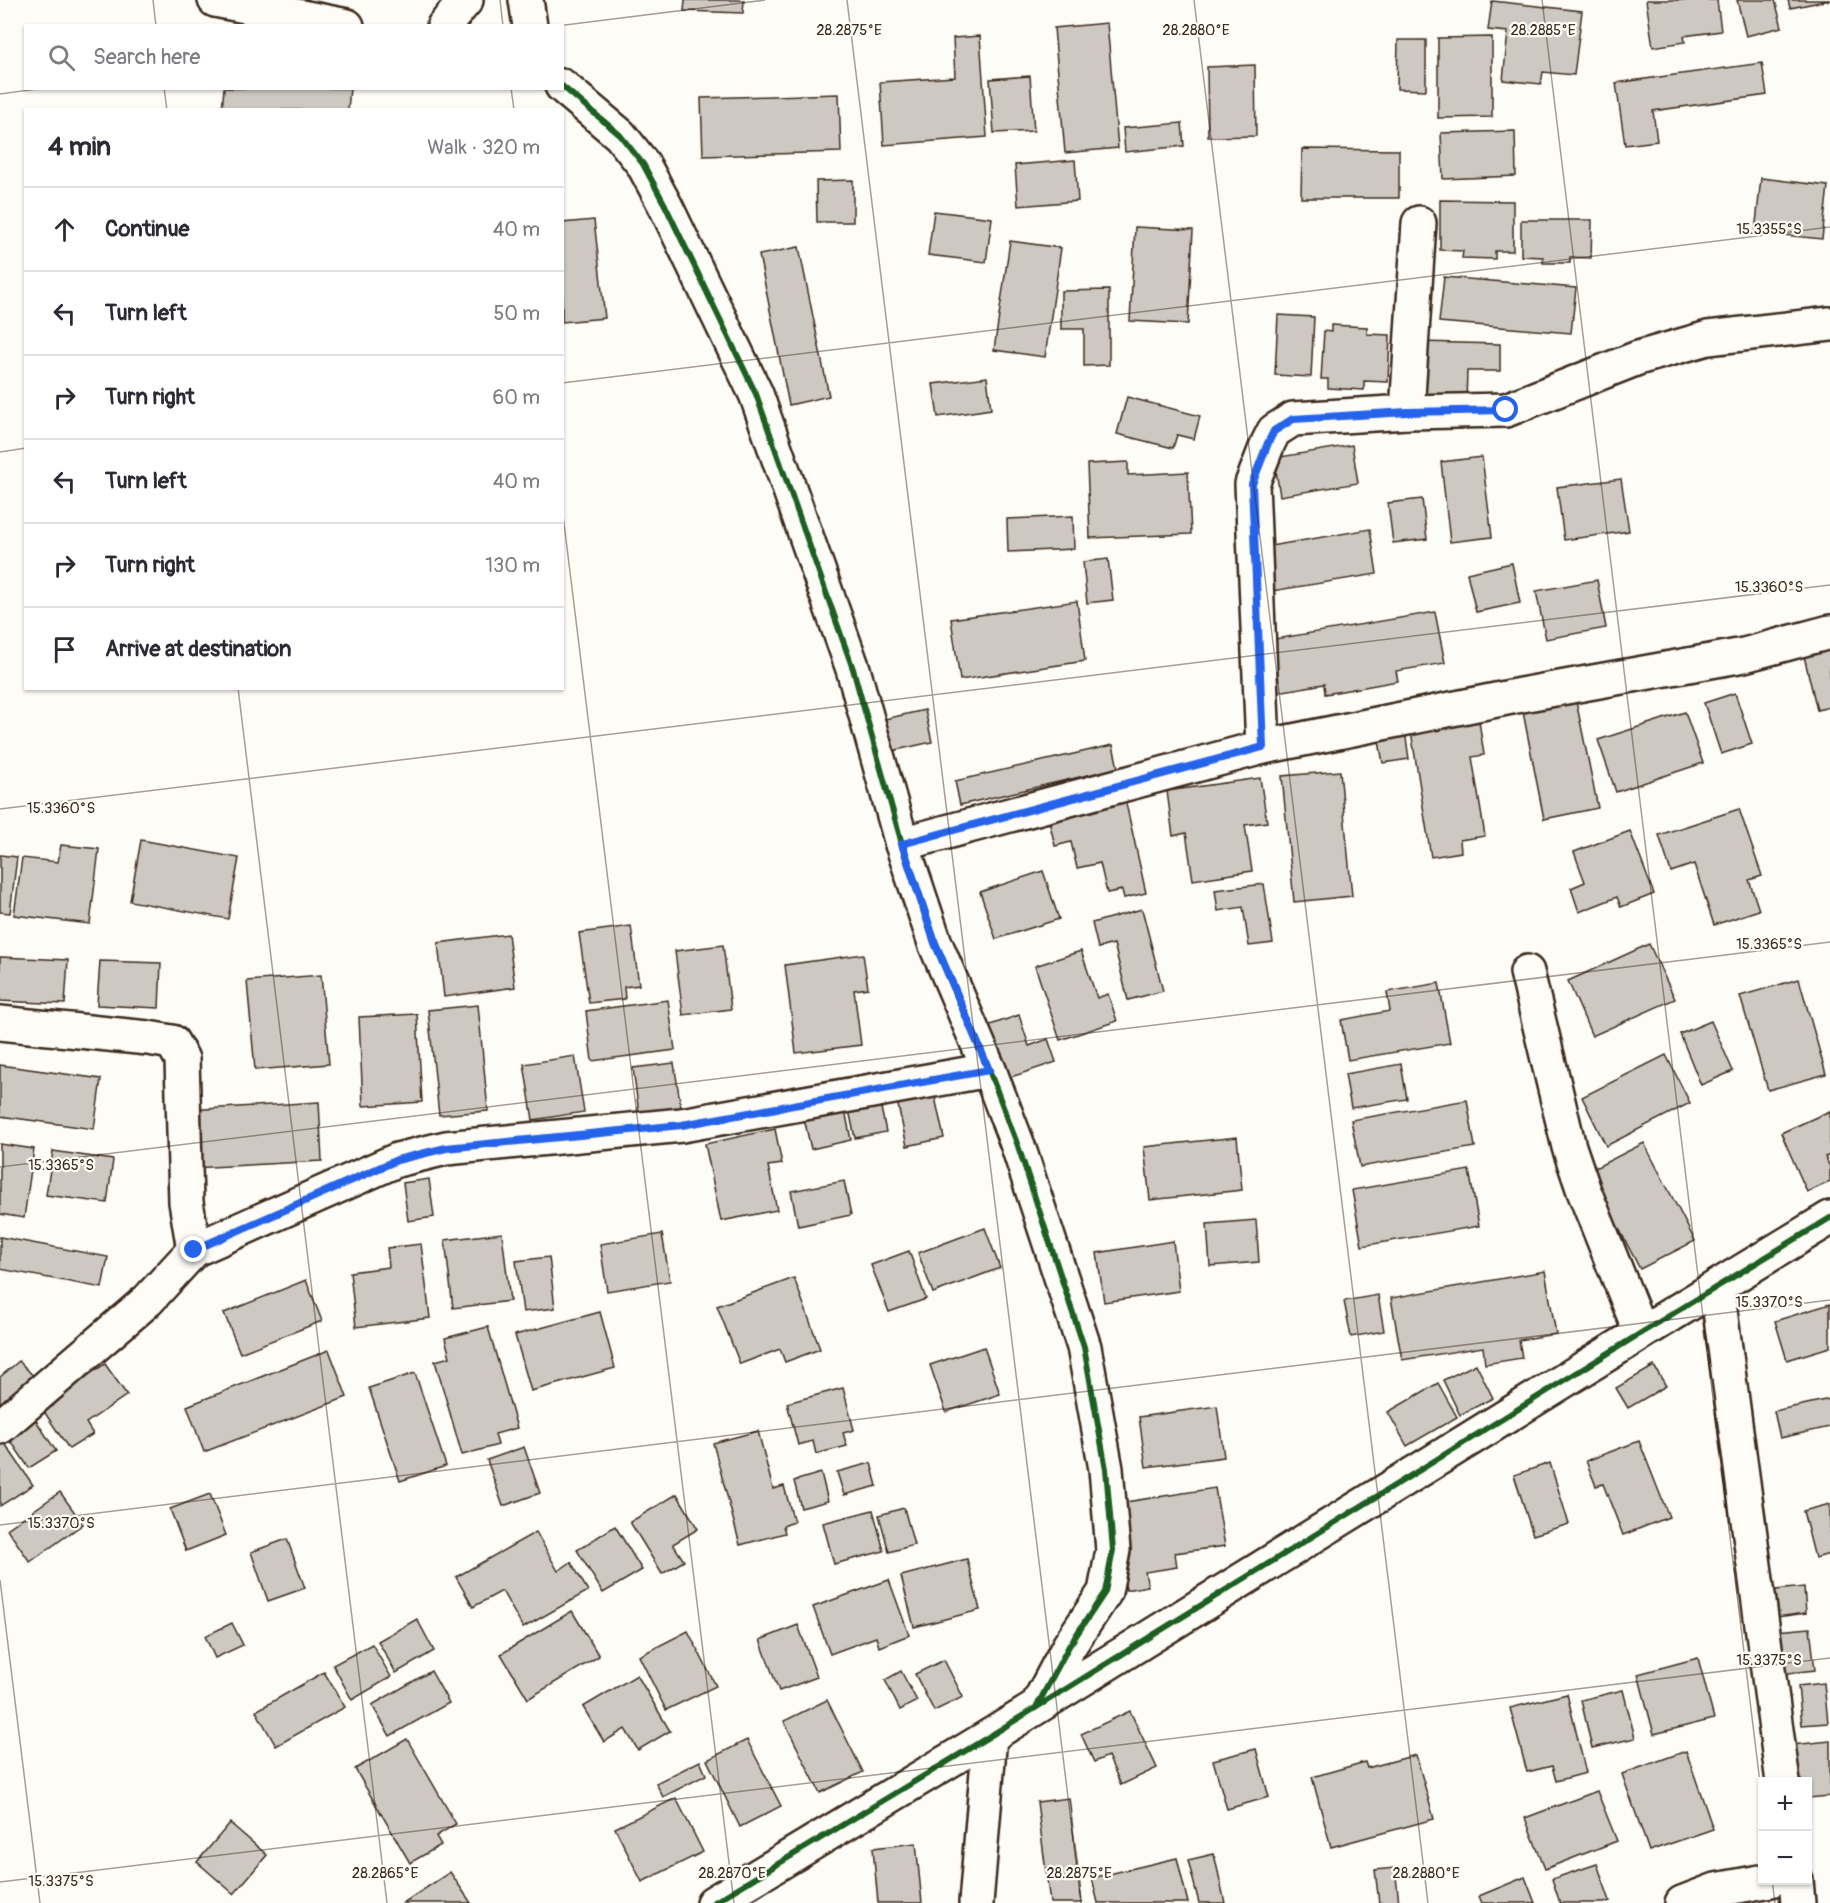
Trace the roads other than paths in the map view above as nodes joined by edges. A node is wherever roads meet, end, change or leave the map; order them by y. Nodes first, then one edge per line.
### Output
1 (216, 0) edge
2 (466, 0) edge
3 (526, 0) edge
4 (337, 24) edge
5 (446, 24) edge
6 (530, 24) edge
7 (564, 88) edge
8 (1419, 223) dead end
9 (1830, 324) edge
10 (1407, 412) junction
11 (1830, 632) edge
12 (1263, 747) junction
13 (902, 844) junction
14 (1527, 972) dead end
15 (0, 1023) edge
16 (989, 1070) junction
17 (1830, 1218) edge
18 (194, 1250) junction
19 (1717, 1288) junction
20 (1641, 1333) junction
21 (0, 1427) edge
22 (1037, 1706) junction
23 (990, 1736) junction
24 (1782, 1777) edge
25 (1758, 1883) edge
26 (1796, 1885) edge
27 (713, 1903) edge
28 (976, 1903) edge
29 (1682, 1903) edge
30 (1798, 1903) edge

1 - 4 street
2 - 5 street
3 - 6 street
7 - 13 street
8 - 10 street
9 - 10 street
10 - 12 street
11 - 12 street
12 - 13 street
13 - 16 street
14 - 20 street
15 - 18 street
16 - 18 street
16 - 22 street
17 - 19 street
18 - 21 street
19 - 20 street
19 - 24 street
20 - 22 street
22 - 23 street
23 - 27 street
23 - 28 street
25 - 29 street
26 - 30 street

